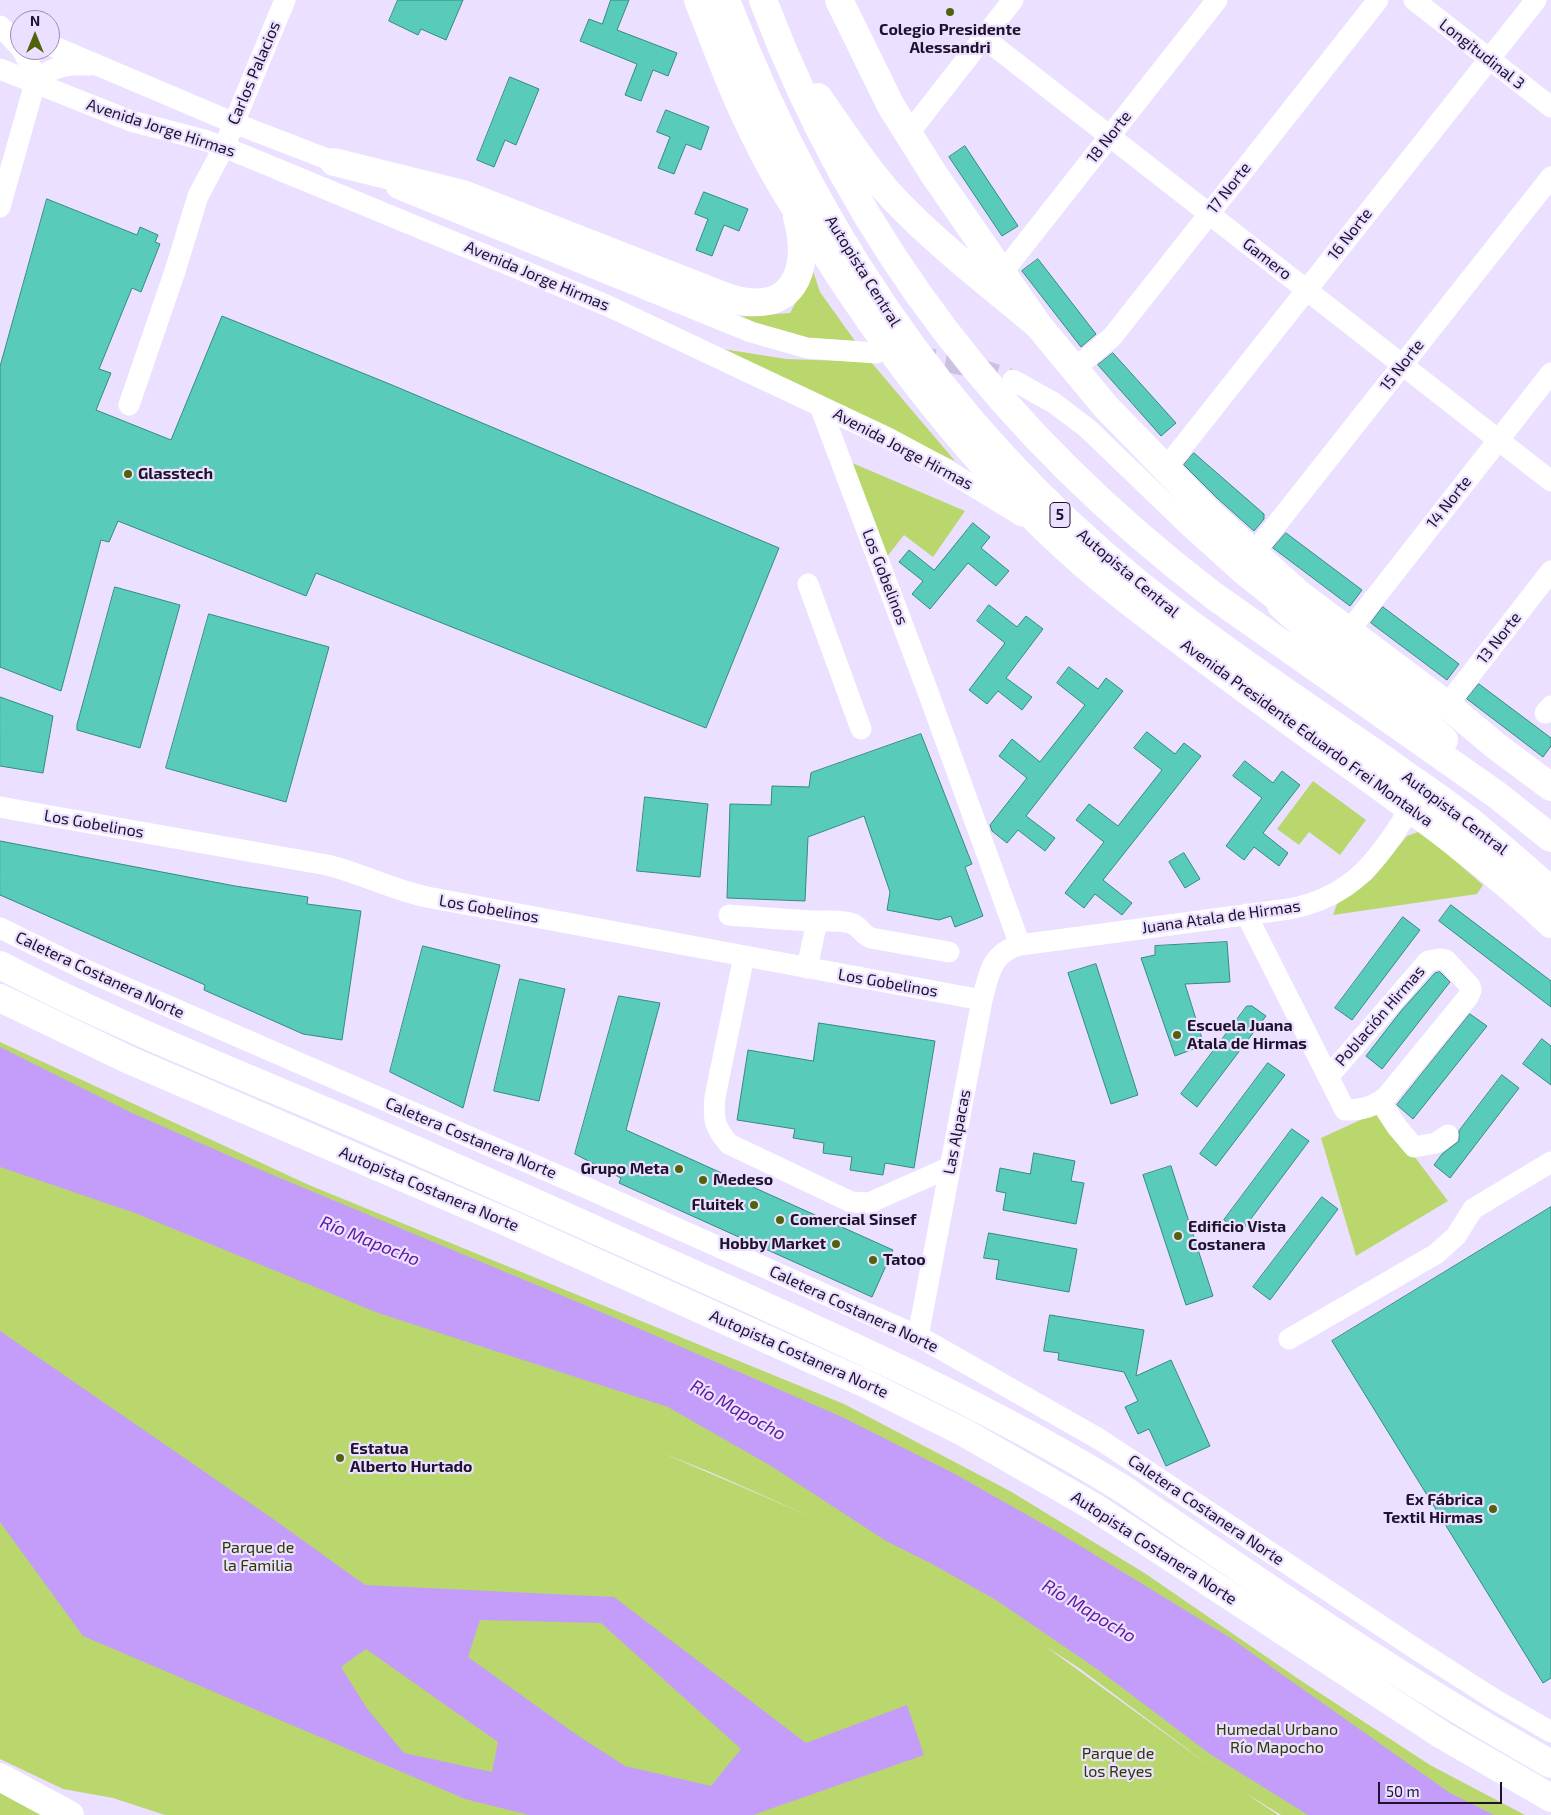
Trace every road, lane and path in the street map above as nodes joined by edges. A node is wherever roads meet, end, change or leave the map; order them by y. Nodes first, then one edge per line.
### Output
1 (285, 0) edge
2 (698, 0) edge
3 (726, 0) edge
4 (763, 0) edge
5 (839, 0) edge
6 (1013, 0) edge
7 (1217, 0) edge
8 (1378, 0) edge
9 (1414, 0) edge
10 (1536, 0) edge
11 (0, 25) edge
12 (10, 36) edge
13 (984, 38) junction
14 (778, 41) junction
15 (60, 49) edge
16 (1489, 59) junction
17 (28, 60) edge
18 (99, 66) junction
19 (0, 69) edge
20 (35, 83) junction
21 (1551, 107) edge
22 (234, 123) junction
23 (908, 134) junction
24 (1110, 136) junction
25 (224, 147) junction
26 (334, 162) junction
27 (1551, 177) edge
28 (794, 206) junction
29 (0, 207) edge
30 (1209, 214) junction
31 (1002, 273) junction
32 (1306, 290) junction
33 (1038, 325) junction
34 (876, 353) dead end
35 (1402, 365) junction
36 (1072, 368) junction
37 (1551, 373) edge
38 (1013, 380) tunnel mouth
39 (129, 405) dead end
40 (820, 406) junction
41 (1498, 440) junction
42 (1165, 469) junction
43 (1551, 481) edge
44 (1051, 535) junction
45 (1253, 554) junction
46 (1551, 570) edge
47 (808, 584) dead end
48 (1281, 605) junction
49 (1348, 632) junction
50 (1447, 705) junction
51 (861, 729) dead end
52 (1496, 746) junction
53 (1551, 787) edge
54 (1497, 795) junction
55 (0, 807) edge
56 (1410, 809) junction
57 (1551, 838) edge
58 (1551, 891) edge
59 (729, 914) dead end
60 (1246, 914) junction
61 (817, 921) junction
62 (1551, 924) edge
63 (0, 928) edge
64 (1020, 945) junction
65 (949, 952) dead end
66 (744, 956) junction
67 (0, 965) edge
68 (807, 968) junction
69 (0, 998) edge
70 (982, 1000) junction
71 (1329, 1076) junction
72 (1380, 1101) junction
73 (1448, 1135) dead end
74 (1551, 1162) edge
75 (950, 1167) junction
76 (918, 1336) junction
77 (1289, 1339) dead end
78 (1551, 1732) edge
79 (1551, 1764) edge
80 (0, 1777) edge
81 (1551, 1798) edge
82 (70, 1815) edge

1 - 22 street, Carlos Palacios
2 - 28 main road, Avenida Presidente Eduardo Frei Montalva
3 - 58 main road, Autopista Central / 5
4 - 14 main road, Autopista Central / 5
5 - 23 main road
6 - 13 street
7 - 24 street, 18 Norte
8 - 30 street, 17 Norte
9 - 16 street, Longitudinal 3
10 - 16 street, 16 Norte
11 - 12 street
13 - 23 street
13 - 24 street, Gamero
14 - 33 main road
14 - 54 main road, Autopista Central / 5
15 - 18 street, Avenida Jorge Hirmas
16 - 21 street, Longitudinal 3
16 - 32 street, 16 Norte
17 - 20 street
18 - 20 street
18 - 22 street, Avenida Jorge Hirmas
19 - 20 street, Avenida Jorge Hirmas
20 - 25 street, Avenida Jorge Hirmas
20 - 29 street
22 - 25 street, Carlos Palacios
22 - 26 street, Avenida Jorge Hirmas
23 - 31 main road
24 - 30 street, Gamero
24 - 31 street, 18 Norte
25 - 39 street, Carlos Palacios
25 - 40 street, Avenida Jorge Hirmas
26 - 28 main road
26 - 34 street, Avenida Jorge Hirmas
27 - 35 street, 15 Norte
28 - 44 main road, Avenida Presidente Eduardo Frei Montalva
30 - 32 street, Gamero
30 - 36 street, 17 Norte
31 - 33 main road
32 - 35 street, Gamero
32 - 42 street, 16 Norte
33 - 36 main road
35 - 41 street, Gamero
35 - 45 street, 15 Norte
36 - 42 main road
37 - 41 street, 14 Norte
38 - 48 street
40 - 44 street, Avenida Jorge Hirmas
40 - 64 street, Los Gobelinos
41 - 43 street, Gamero
41 - 49 street, 14 Norte
42 - 45 main road
44 - 56 main road, Avenida Presidente Eduardo Frei Montalva
45 - 49 main road
46 - 50 street, 13 Norte
47 - 51 street
48 - 52 main road
48 - 54 main road
49 - 50 main road
50 - 52 main road
52 - 53 main road
54 - 57 main road, Autopista Central / 5
55 - 66 street, Los Gobelinos
56 - 60 street, Juana Atala de Hirmas
56 - 62 main road, Avenida Presidente Eduardo Frei Montalva
59 - 61 street
60 - 64 street, Juana Atala de Hirmas
60 - 71 street, Población Hirmas
61 - 65 street
61 - 68 street
63 - 76 street, Caletera Costanera Norte
64 - 70 street, Las Alpacas
66 - 68 street, Los Gobelinos
66 - 75 street
67 - 79 main road, Autopista Costanera Norte
68 - 70 street, Los Gobelinos
69 - 81 main road, Autopista Costanera Norte
70 - 75 street, Las Alpacas
71 - 72 street, Población Hirmas
71 - 72 street, Población Hirmas
72 - 73 street
74 - 77 street
75 - 76 street, Las Alpacas
76 - 78 street, Caletera Costanera Norte
80 - 82 main road

